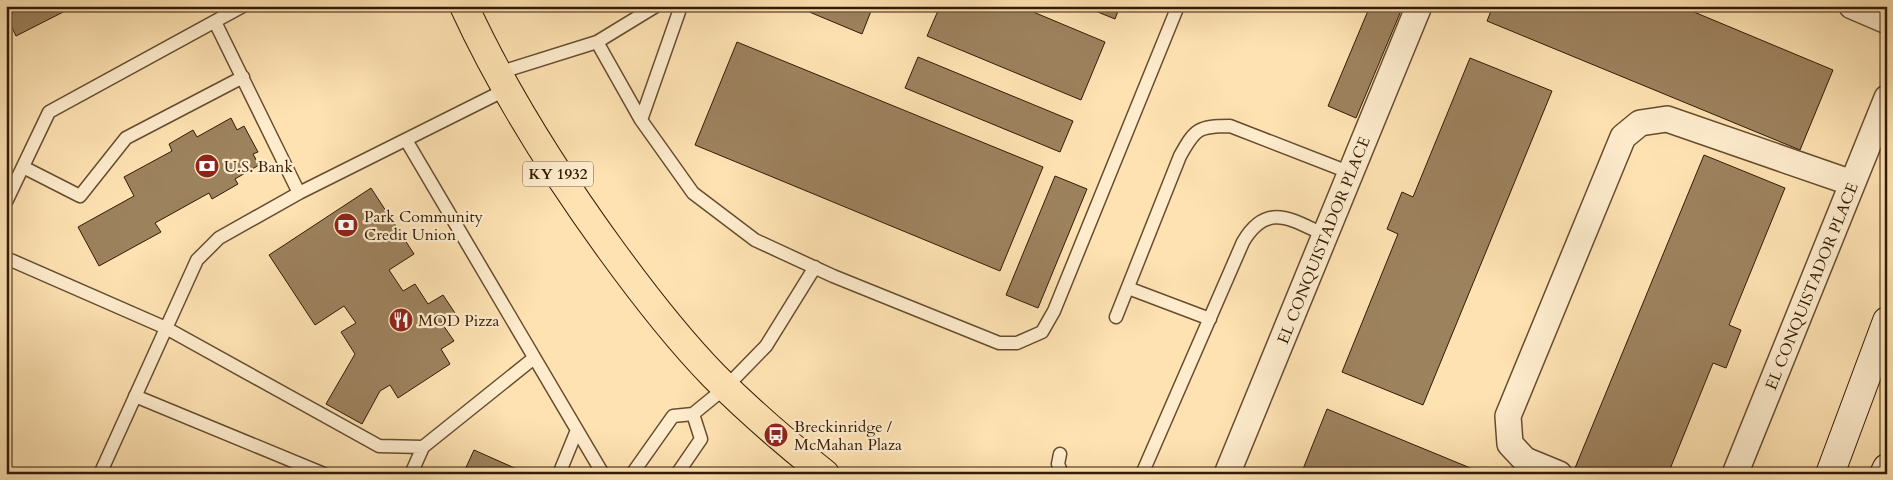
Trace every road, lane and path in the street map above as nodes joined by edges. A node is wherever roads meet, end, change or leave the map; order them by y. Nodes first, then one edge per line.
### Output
1 (243, 6) edge
2 (464, 6) edge
3 (656, 6) edge
4 (681, 6) edge
5 (1178, 6) edge
6 (1419, 6) edge
7 (1852, 6) edge
8 (1887, 21) edge
9 (215, 22) junction
10 (598, 42) junction
11 (243, 77) junction
12 (502, 81) junction
13 (1887, 98) edge
14 (641, 120) junction
15 (406, 140) junction
16 (22, 167) junction
17 (1351, 173) junction
18 (1852, 183) junction
19 (299, 193) junction
20 (6, 202) edge
21 (1325, 235) junction
22 (6, 258) edge
23 (815, 267) junction
24 (1128, 288) junction
25 (1116, 317) dead end
26 (1210, 319) junction
27 (1887, 321) edge
28 (166, 328) junction
29 (534, 358) junction
30 (726, 387) junction
31 (135, 396) junction
32 (693, 414) junction
33 (578, 430) junction
34 (423, 447) junction
35 (1060, 454) dead end
36 (1887, 468) edge
37 (100, 474) edge
38 (324, 474) edge
39 (411, 474) edge
40 (559, 474) edge
41 (603, 474) edge
42 (632, 474) edge
43 (677, 474) edge
44 (825, 474) edge
45 (1062, 474) edge
46 (1142, 474) edge
47 (1227, 474) edge
48 (1559, 474) edge
49 (1735, 474) edge
50 (1830, 474) edge
51 (1884, 474) edge

1 - 9 lane
2 - 12 main road, KY 1932
3 - 10 lane
4 - 14 lane
5 - 23 lane
6 - 17 street, EL CONQUISTADOR PLACE
7 - 8 street
9 - 11 lane
9 - 16 lane
10 - 12 lane
10 - 14 lane
11 - 16 lane
11 - 19 lane
12 - 15 lane
12 - 30 main road, KY 1932
13 - 18 street, EL CONQUISTADOR PLACE
14 - 23 lane
15 - 19 lane
15 - 29 lane
16 - 20 lane
17 - 21 street, EL CONQUISTADOR PLACE
17 - 24 lane
18 - 48 street
18 - 49 street, EL CONQUISTADOR PLACE
19 - 28 lane
21 - 26 lane
21 - 47 street, EL CONQUISTADOR PLACE
22 - 28 lane
23 - 30 lane
24 - 25 lane
24 - 26 lane
26 - 46 lane
27 - 50 main road
28 - 31 lane
28 - 34 lane
29 - 33 lane
29 - 34 lane
30 - 32 lane
30 - 44 main road, KY 1932
31 - 37 lane
31 - 38 lane
32 - 42 lane
32 - 43 lane
33 - 40 lane
33 - 41 lane
34 - 39 lane
35 - 45 lane
36 - 51 main road

